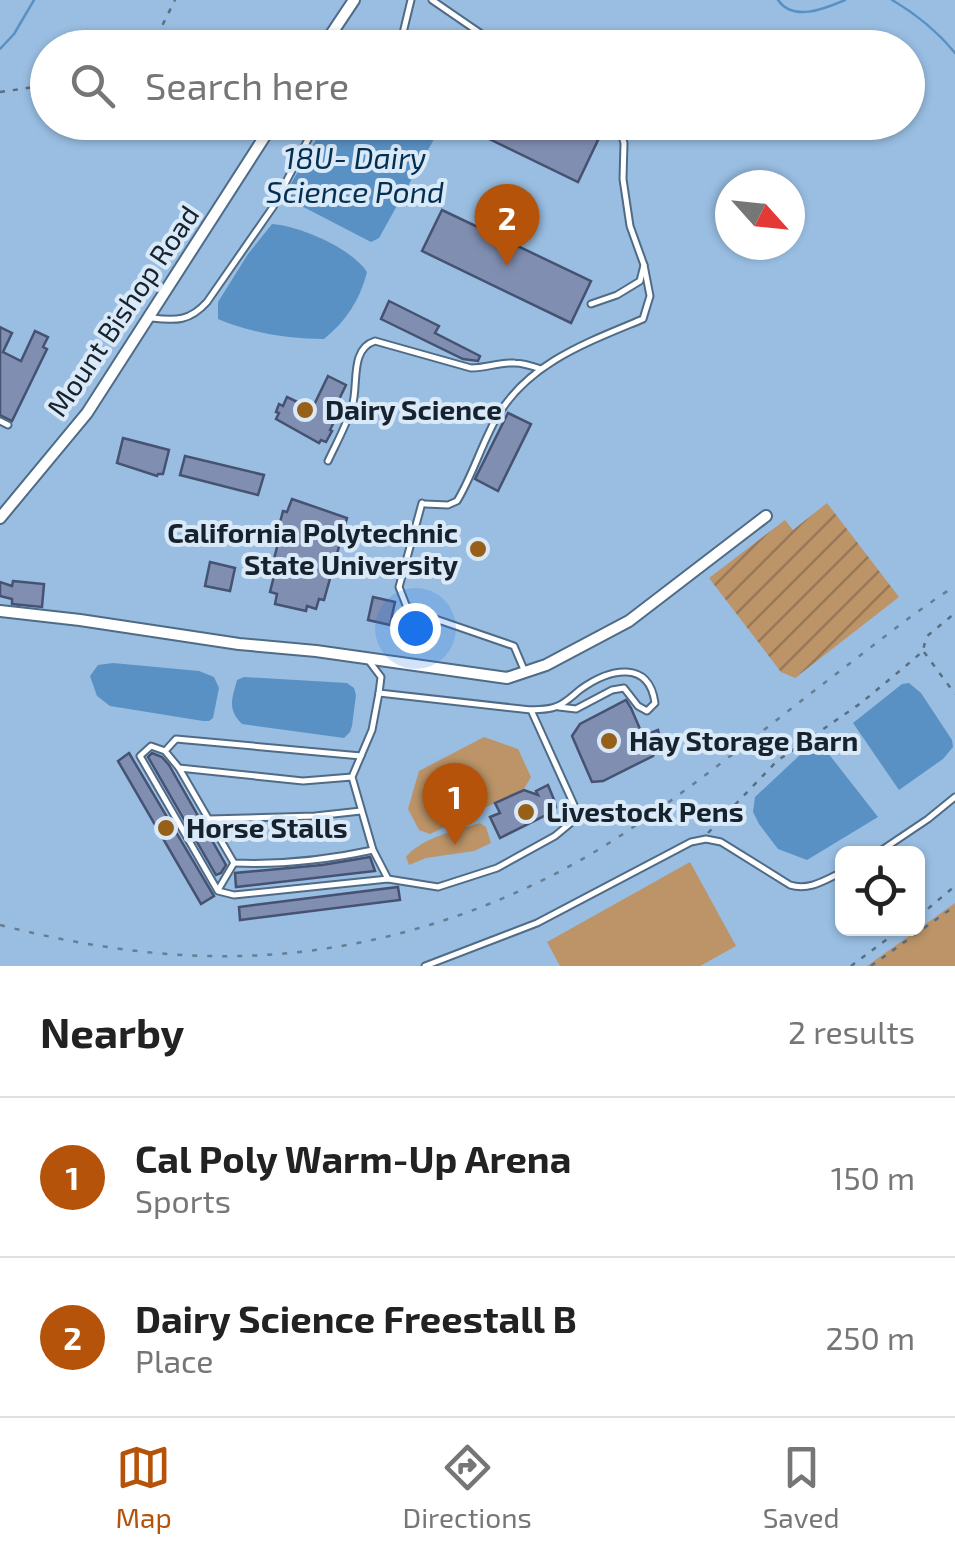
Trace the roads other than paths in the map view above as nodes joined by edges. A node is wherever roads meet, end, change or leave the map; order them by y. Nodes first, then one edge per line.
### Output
1 (354, 0) edge
2 (411, 0) edge
3 (432, 0) edge
4 (334, 30) edge
5 (404, 30) edge
6 (477, 30) edge
7 (263, 140) edge
8 (307, 140) edge
9 (623, 140) edge
10 (644, 265) junction
11 (591, 304) dead end
12 (149, 318) junction
13 (541, 368) junction
14 (0, 421) edge
15 (8, 425) dead end
16 (328, 461) dead end
17 (766, 516) dead end
18 (0, 518) edge
19 (0, 612) edge
20 (368, 658) junction
21 (525, 672) junction
22 (379, 693) junction
23 (558, 707) junction
24 (531, 710) junction
25 (165, 751) junction
26 (361, 756) junction
27 (179, 768) junction
28 (352, 777) junction
29 (955, 797) edge
30 (361, 811) junction
31 (209, 819) junction
32 (888, 846) edge
33 (374, 850) junction
34 (234, 862) junction
35 (835, 876) edge
36 (388, 879) junction
37 (218, 891) junction
38 (425, 966) edge

1 - 4 street
2 - 5 lane
3 - 6 lane
7 - 12 street, Mount Bishop Road
8 - 12 lane
9 - 10 lane
10 - 11 lane
10 - 13 lane
12 - 18 street, Mount Bishop Road
13 - 16 lane
13 - 21 lane
14 - 15 lane
17 - 21 street
19 - 20 street
20 - 21 street
20 - 22 lane
22 - 24 lane
22 - 26 lane
23 - 23 lane
23 - 24 lane
24 - 36 lane
25 - 26 lane
25 - 27 lane
25 - 37 lane
26 - 28 lane
27 - 28 lane
27 - 31 lane
28 - 30 lane
29 - 32 lane
30 - 31 lane
30 - 33 lane
31 - 34 lane
33 - 34 lane
33 - 36 lane
34 - 37 lane
35 - 38 lane
36 - 37 lane

